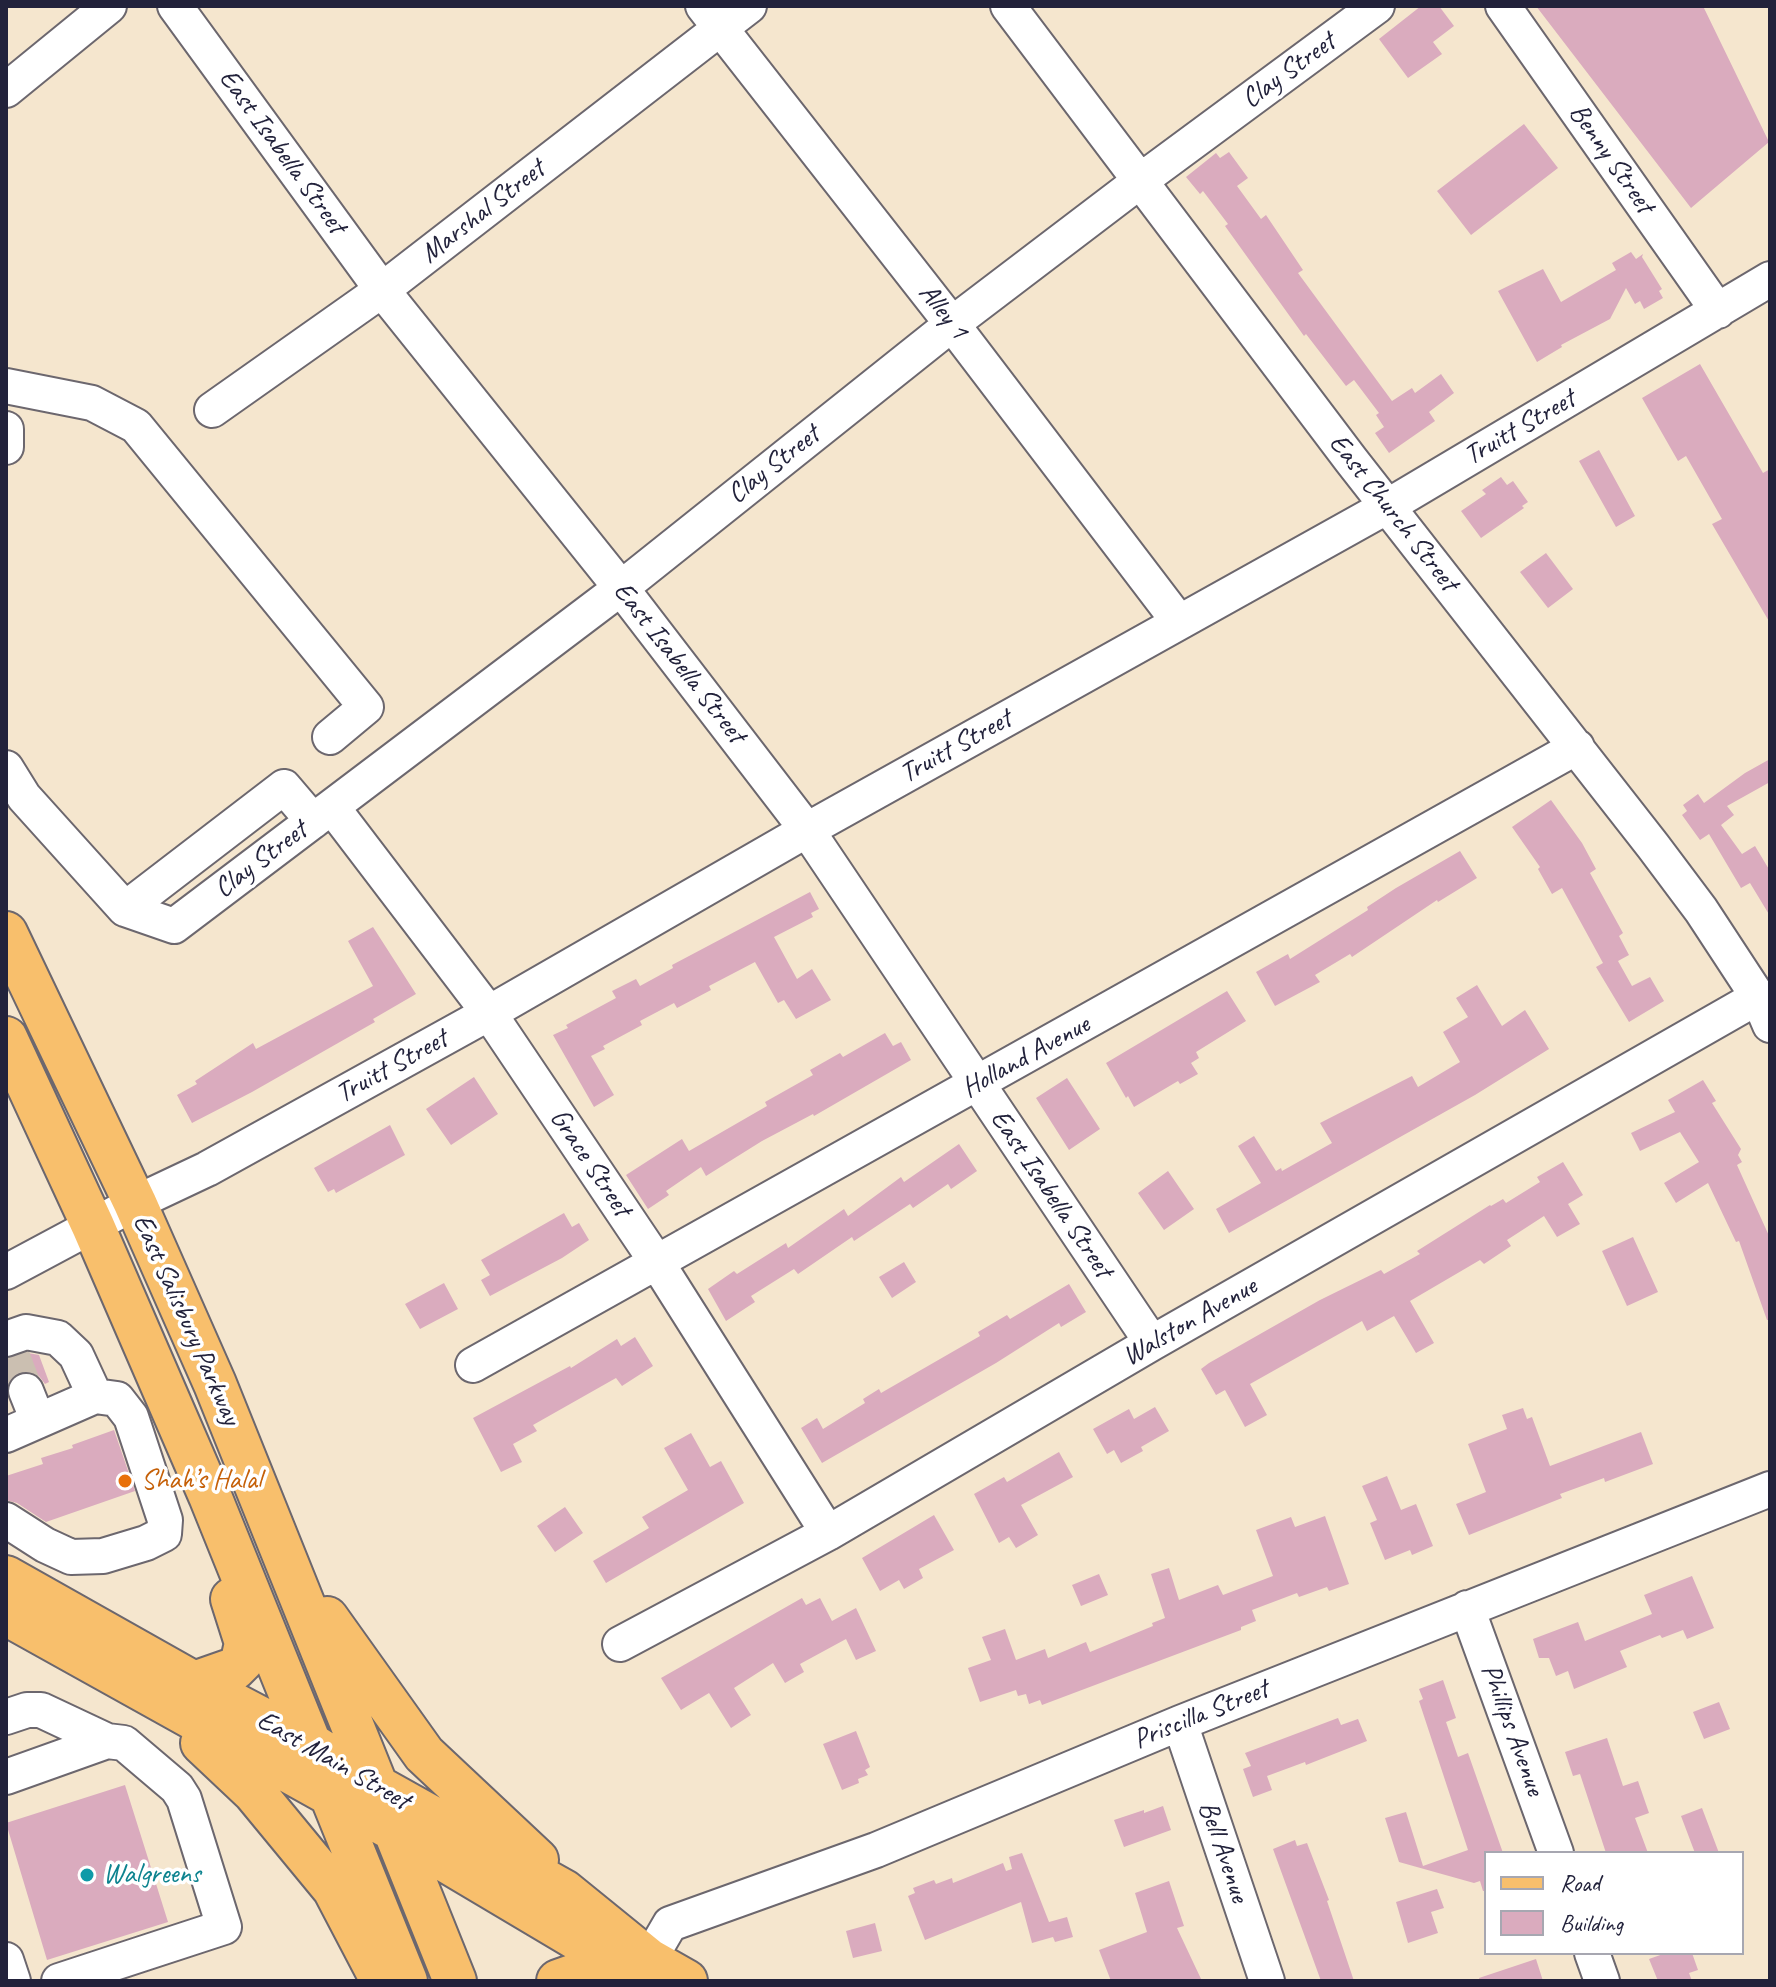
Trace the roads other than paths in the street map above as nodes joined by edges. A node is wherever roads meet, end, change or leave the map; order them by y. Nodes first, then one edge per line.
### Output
1 (109, 6) edge
2 (175, 6) edge
3 (749, 6) edge
4 (1008, 6) edge
5 (1377, 6) edge
6 (1503, 6) edge
7 (711, 17) edge
8 (6, 90) edge
9 (1140, 181) junction
10 (1770, 279) edge
11 (382, 290) junction
12 (1718, 311) junction
13 (952, 324) junction
14 (6, 386) edge
15 (212, 410) dead end
16 (6, 429) edge
17 (6, 447) edge
18 (1388, 506) junction
19 (621, 588) junction
20 (1179, 622) junction
21 (330, 737) dead end
22 (1577, 747) junction
23 (6, 768) edge
24 (322, 814) junction
25 (807, 830) junction
26 (125, 909) junction
27 (6, 933) edge
28 (1764, 1011) edge
29 (489, 1013) junction
30 (6, 1038) edge
31 (976, 1085) junction
32 (135, 1203) junction
33 (93, 1226) junction
34 (656, 1261) junction
35 (6, 1272) edge
36 (1152, 1343) junction
37 (8, 1344) edge
38 (473, 1365) dead end
39 (95, 1396) junction
40 (18, 1417) edge
41 (1770, 1489) edge
42 (210, 1496) junction
43 (6, 1520) edge
44 (828, 1533) junction
45 (288, 1562) junction
46 (6, 1577) edge
47 (1467, 1608) junction
48 (6, 1614) edge
49 (620, 1644) dead end
50 (176, 1692) junction
51 (6, 1717) edge
52 (1180, 1723) junction
53 (107, 1741) junction
54 (312, 1745) junction
55 (6, 1777) edge
56 (376, 1786) junction
57 (333, 1797) junction
58 (394, 1830) junction
59 (1555, 1851) edge
60 (564, 1891) junction
61 (1593, 1955) edge
62 (6, 1960) edge
63 (649, 1960) junction
64 (13, 1981) edge
65 (59, 1981) edge
66 (382, 1981) edge
67 (406, 1981) edge
68 (455, 1981) edge
69 (558, 1981) edge
70 (686, 1981) edge
71 (1267, 1981) edge
72 (1602, 1981) edge

1 - 8 street
2 - 11 street, East Isabella Street
3 - 7 street, Marshal Street
4 - 9 street, East Church Street
5 - 9 street, Clay Street
6 - 12 street, Benny Street
7 - 11 street, Marshal Street
7 - 13 street, Alley 1
9 - 13 street, Clay Street
9 - 18 street, East Church Street
10 - 12 street, Truitt Street
11 - 15 street, Marshal Street
11 - 19 street, East Isabella Street
12 - 18 street, Truitt Street
13 - 19 street, Clay Street
13 - 20 street, Alley 1
14 - 21 street
16 - 17 street
18 - 20 street, Truitt Street
18 - 22 street, East Church Street
19 - 24 street, Clay Street
19 - 25 street, East Isabella Street
20 - 25 street, Truitt Street
22 - 28 street, East Church Street
22 - 31 street, Holland Avenue
23 - 26 street
24 - 26 street, Clay Street
24 - 26 street, Grace Street
24 - 29 street, Grace Street
25 - 29 street, Truitt Street
25 - 31 street, East Isabella Street
27 - 32 main road, East Salisbury Parkway
28 - 36 street, Walston Avenue
29 - 32 street, Truitt Street
29 - 34 street, Grace Street
30 - 33 main road, East Salisbury Parkway
31 - 34 street, Holland Avenue
31 - 36 street, East Isabella Street
32 - 33 street, Truitt Street
32 - 45 main road, East Salisbury Parkway
33 - 35 street, Truitt Street
33 - 42 main road, East Salisbury Parkway
34 - 38 street, Holland Avenue
34 - 44 street, Grace Street
36 - 44 street, Walston Avenue
37 - 39 street
39 - 40 street
39 - 43 street
41 - 47 street, Priscilla Street
42 - 50 main road
42 - 54 main road, East Salisbury Parkway
44 - 49 street, Walston Avenue
45 - 56 main road, East Salisbury Parkway
45 - 60 main road
46 - 50 main road, East Main Street
47 - 52 street, Priscilla Street
47 - 59 street, Phillips Avenue
48 - 50 main road, East Main Street
50 - 54 main road, East Main Street
50 - 57 main road, East Main Street
50 - 66 main road
51 - 53 street
52 - 63 street, Priscilla Street
52 - 71 street, Bell Avenue
53 - 55 street
53 - 65 street
54 - 56 main road, East Main Street
54 - 57 main road, East Salisbury Parkway
56 - 58 main road, East Salisbury Parkway
56 - 60 main road, East Main Street
57 - 58 main road, East Main Street
57 - 67 main road, East Salisbury Parkway
58 - 63 main road, East Main Street
58 - 68 main road, East Salisbury Parkway
60 - 63 main road, East Main Street
61 - 72 street
62 - 64 street
63 - 69 main road
63 - 70 main road, East Main Street

